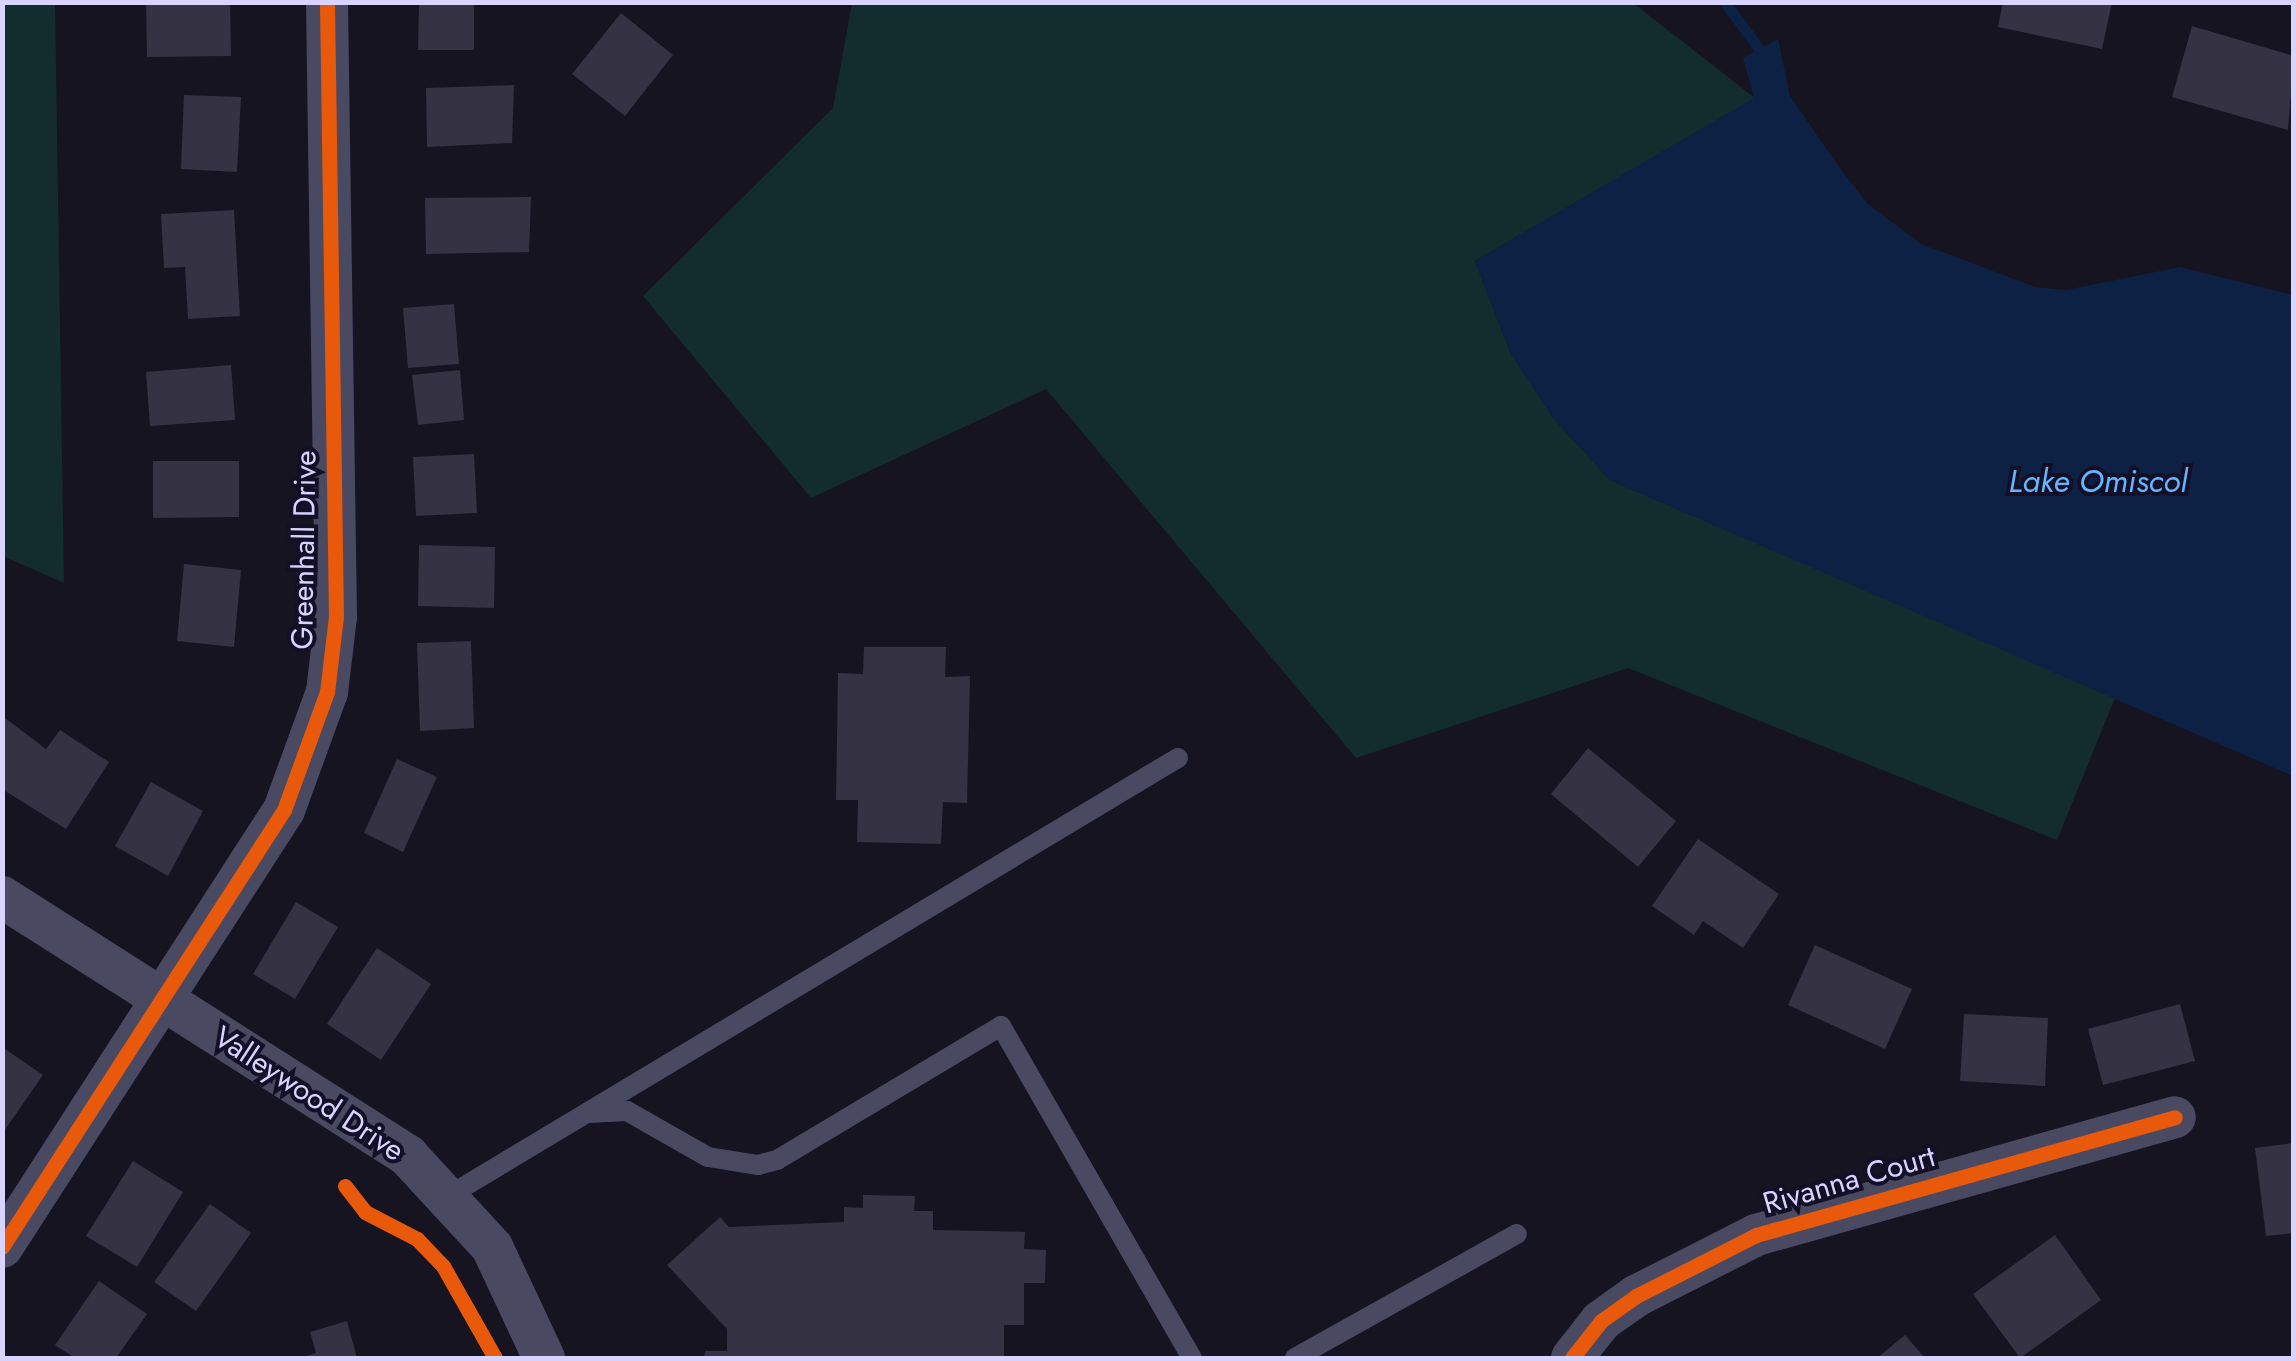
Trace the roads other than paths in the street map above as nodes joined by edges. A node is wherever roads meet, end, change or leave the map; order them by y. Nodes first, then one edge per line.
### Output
1 (327, 2) edge
2 (1178, 758) dead end
3 (2, 897) edge
4 (160, 998) junction
5 (588, 1113) junction
6 (2175, 1118) dead end
7 (450, 1196) junction
8 (1516, 1234) dead end
9 (2, 1248) edge
10 (544, 1358) edge
11 (1192, 1358) edge
12 (1294, 1358) edge
13 (1572, 1358) edge

1 - 4 street, Greenhall Drive
2 - 5 lane
3 - 4 street, Valleywood Drive
4 - 7 street, Valleywood Drive
4 - 9 street, Greenhall Drive
5 - 7 lane
5 - 11 lane
6 - 13 street, Rivanna Court
7 - 10 street, Valleywood Drive
8 - 12 lane

